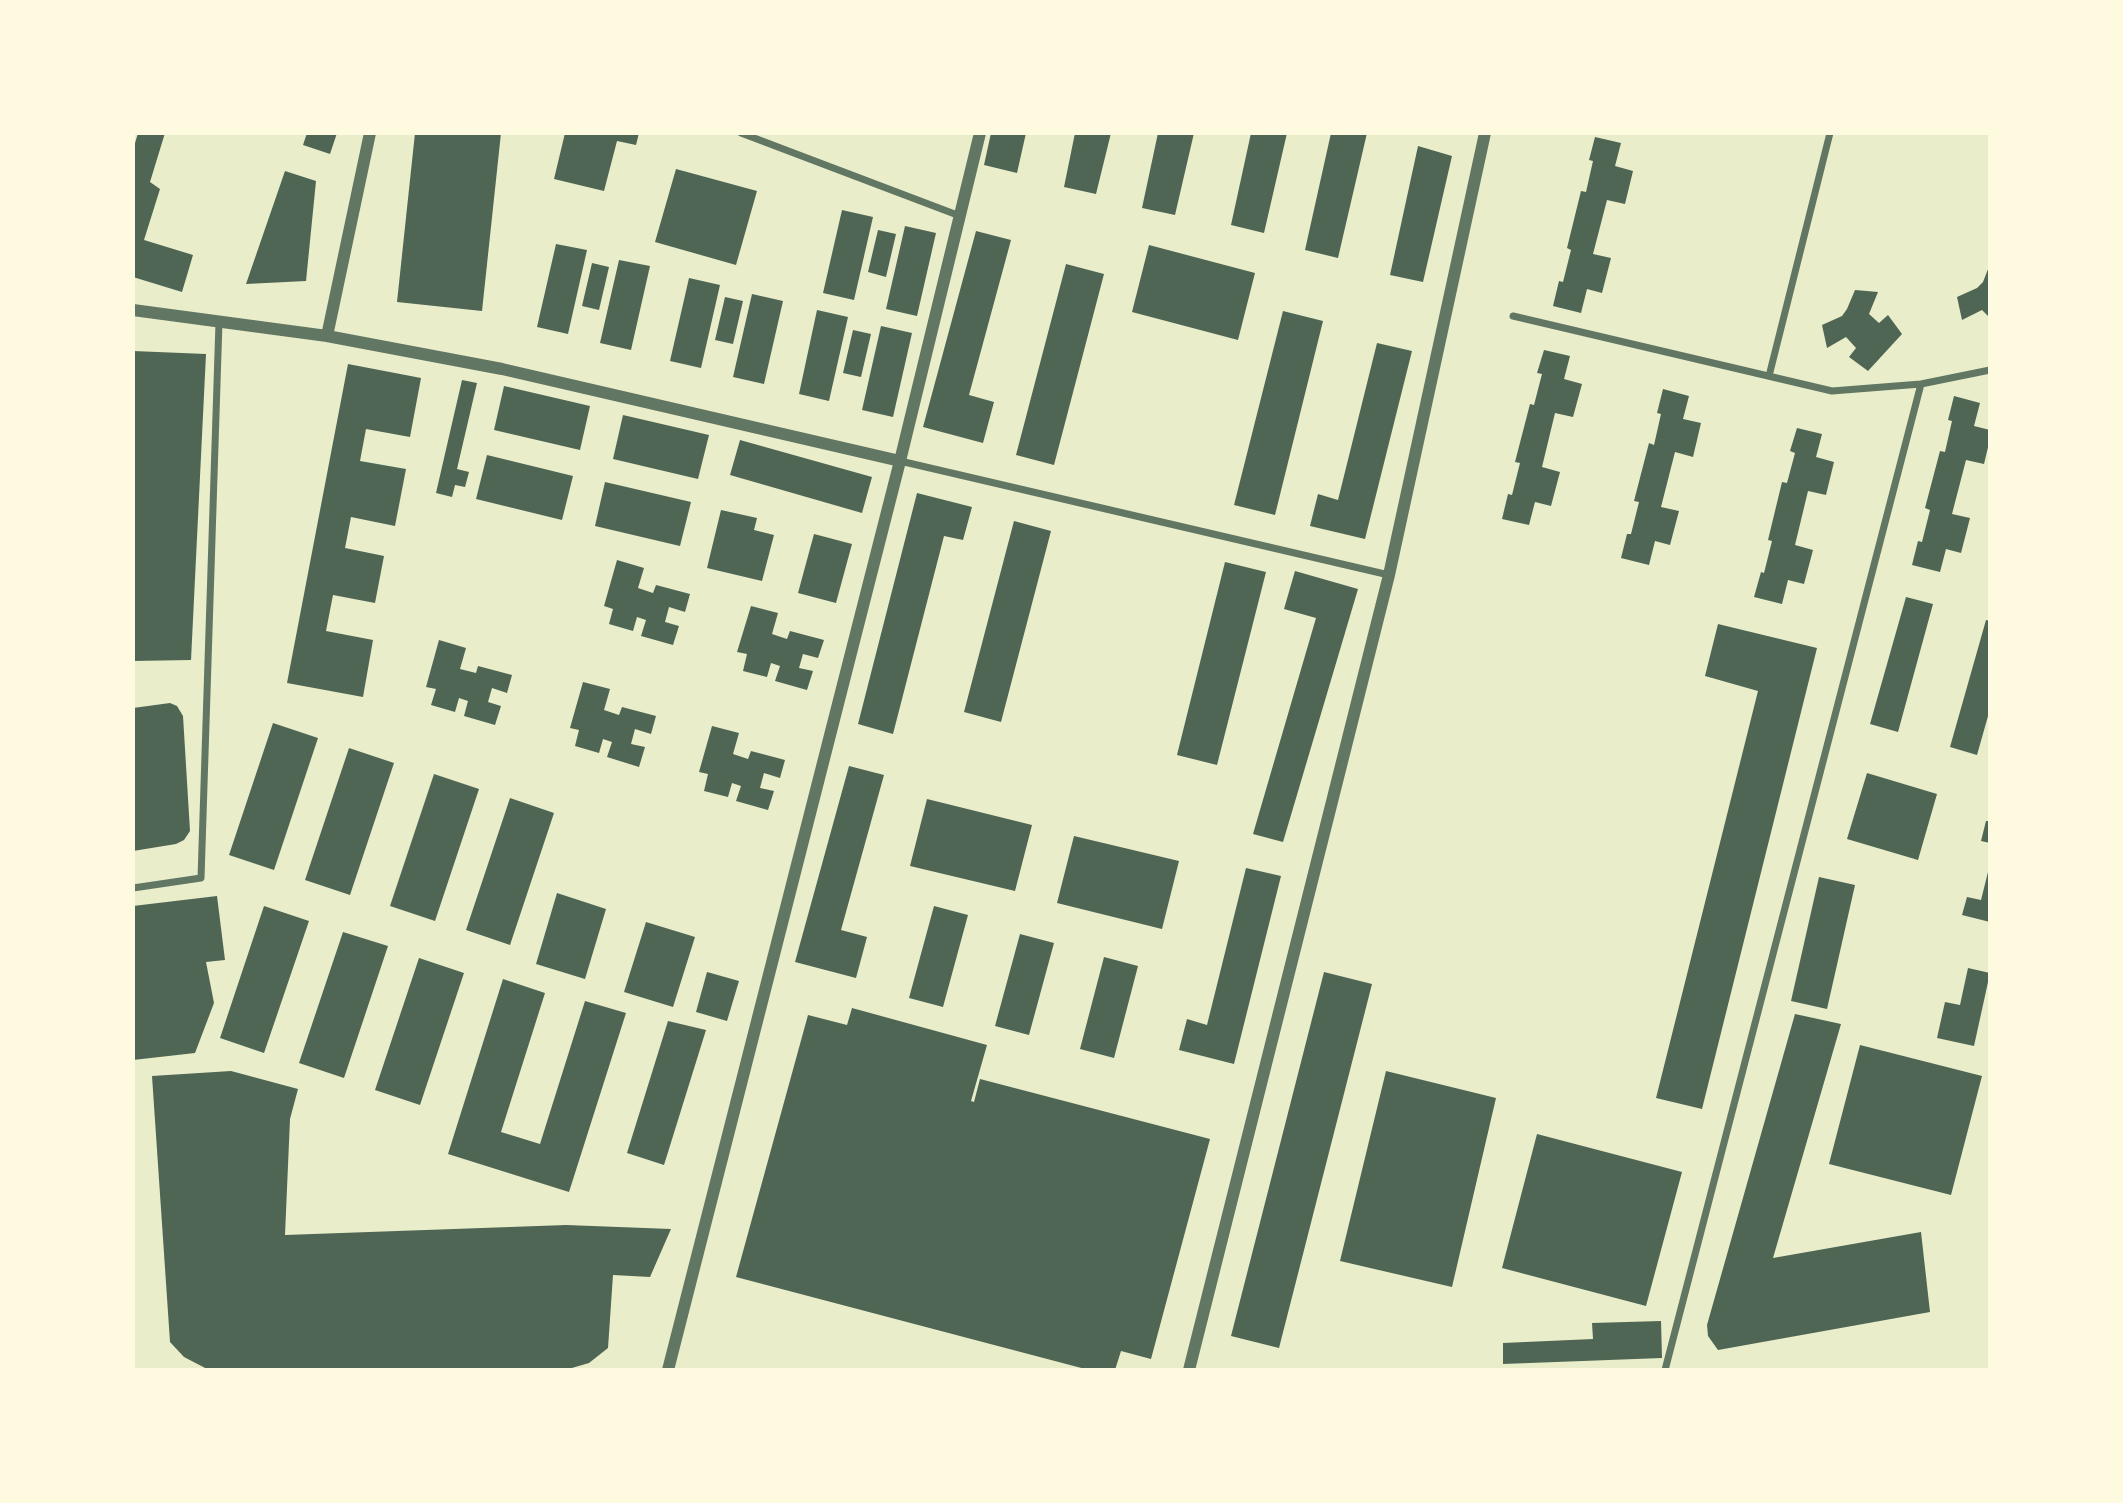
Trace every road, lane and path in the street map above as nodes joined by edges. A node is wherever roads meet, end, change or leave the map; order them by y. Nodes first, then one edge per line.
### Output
1 (370, 133) edge
2 (741, 133) edge
3 (980, 133) edge
4 (1485, 133) edge
5 (1830, 133) edge
6 (960, 216) junction
7 (133, 310) edge
8 (1513, 316) dead end
9 (219, 322) junction
10 (327, 336) junction
11 (1990, 370) edge
12 (1769, 376) junction
13 (1921, 384) junction
14 (900, 461) junction
15 (1389, 575) junction
16 (133, 888) edge
17 (668, 1370) edge
18 (1189, 1370) edge
19 (1665, 1370) edge

1 - 10 street
2 - 6 street
3 - 6 street
4 - 15 street
5 - 12 street
6 - 14 street
7 - 9 street
8 - 12 street
9 - 10 street
9 - 16 street
10 - 14 street
11 - 13 street
12 - 13 street
13 - 19 street
14 - 15 street
14 - 17 street
15 - 18 street

